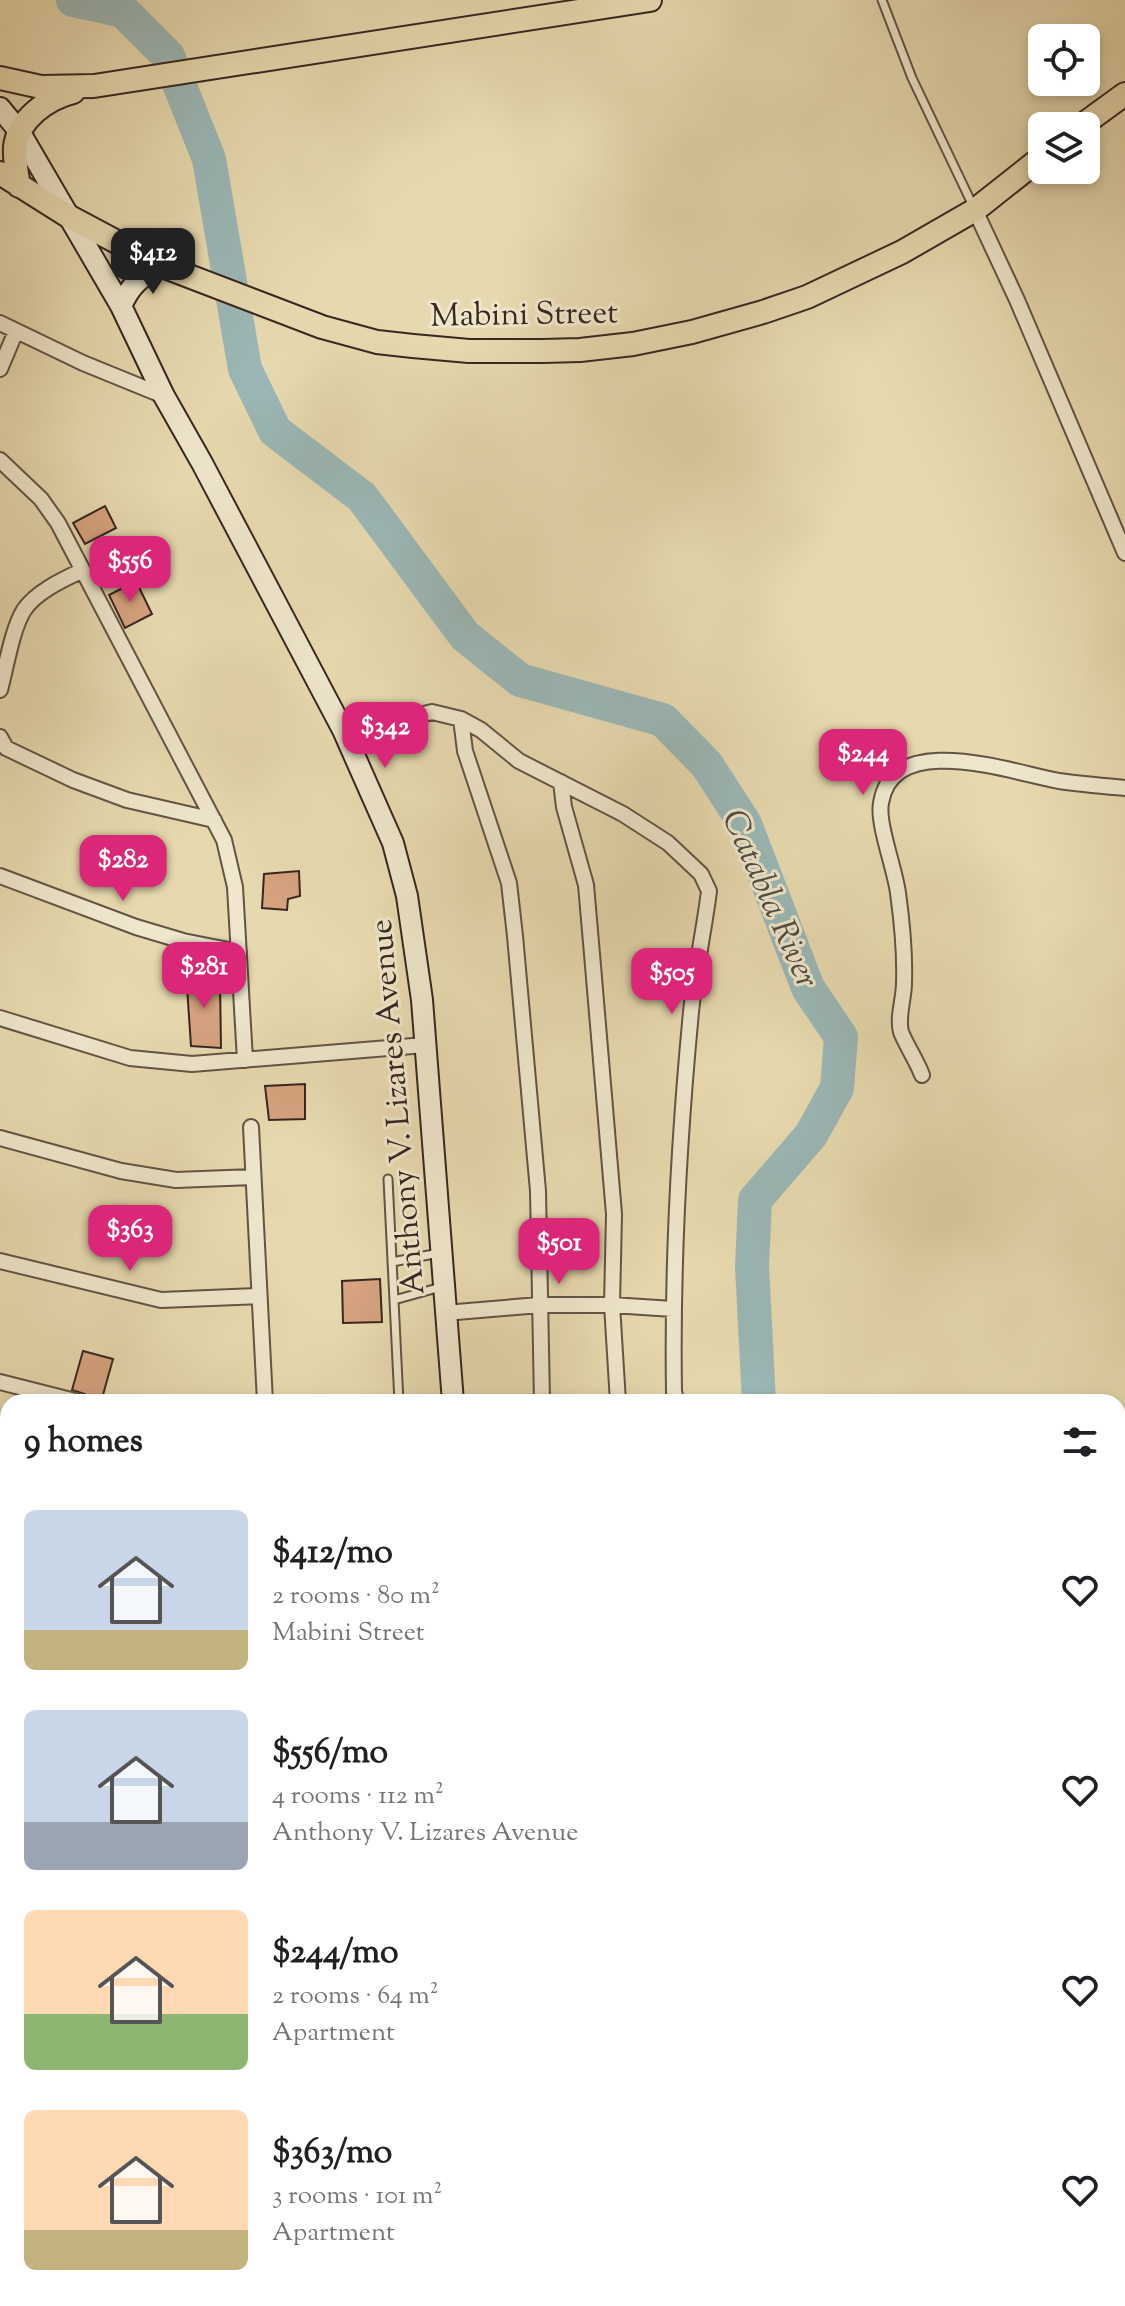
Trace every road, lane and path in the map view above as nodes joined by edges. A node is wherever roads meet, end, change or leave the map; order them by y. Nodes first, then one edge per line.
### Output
1 (650, 0) edge
2 (882, 0) edge
3 (0, 78) edge
4 (94, 86) junction
5 (1125, 94) edge
6 (0, 108) edge
7 (1100, 112) edge
8 (19, 131) junction
9 (1028, 168) edge
10 (0, 173) edge
11 (19, 186) junction
12 (975, 210) junction
13 (68, 216) junction
14 (160, 265) junction
15 (121, 306) junction
16 (0, 323) edge
17 (16, 331) junction
18 (0, 369) edge
19 (164, 396) junction
20 (0, 460) edge
21 (1125, 553) edge
22 (81, 571) junction
23 (0, 690) edge
24 (461, 719) junction
25 (345, 734) junction
26 (0, 737) edge
27 (561, 782) junction
28 (1125, 788) edge
29 (214, 820) junction
30 (0, 876) edge
31 (239, 952) junction
32 (0, 1018) edge
33 (425, 1045) junction
34 (245, 1060) junction
35 (922, 1075) dead end
36 (251, 1127) dead end
37 (0, 1138) edge
38 (253, 1177) junction
39 (388, 1179) dead end
40 (441, 1253) junction
41 (0, 1261) edge
42 (392, 1262) junction
43 (443, 1286) junction
44 (259, 1296) junction
45 (394, 1300) junction
46 (539, 1305) junction
47 (612, 1305) junction
48 (673, 1309) junction
49 (445, 1313) junction
50 (0, 1382) edge
51 (47, 1394) edge
52 (265, 1394) edge
53 (399, 1394) edge
54 (452, 1394) edge
55 (542, 1394) edge
56 (618, 1394) edge
57 (675, 1394) edge

1 - 4 main road
2 - 12 lane
3 - 4 main road
4 - 8 main road
5 - 7 main road
6 - 8 main road, Anthony V. Lizares Avenue
8 - 11 main road
8 - 13 main road, Anthony V. Lizares Avenue
9 - 12 main road, Mabini Street
10 - 11 main road, Mabini Street
11 - 13 main road, Mabini Street
12 - 14 main road, Mabini Street
12 - 21 street
13 - 14 main road, Mabini Street
13 - 15 main road, Anthony V. Lizares Avenue
14 - 15 main road
15 - 19 main road, Anthony V. Lizares Avenue
16 - 17 street
17 - 18 street
17 - 19 street
19 - 25 main road, Anthony V. Lizares Avenue
20 - 22 street
22 - 23 street
22 - 29 street
24 - 25 street
24 - 27 street
24 - 46 street
25 - 33 main road, Anthony V. Lizares Avenue
26 - 29 street
27 - 47 street
27 - 48 street
28 - 35 street
29 - 31 street
30 - 31 street
31 - 34 street
32 - 34 street
33 - 34 street
33 - 40 main road, Anthony V. Lizares Avenue
36 - 38 street
37 - 38 street
38 - 44 street
39 - 42 lane
40 - 42 lane
40 - 43 main road, Anthony V. Lizares Avenue
41 - 44 street
42 - 45 lane
43 - 45 lane
43 - 49 main road, Anthony V. Lizares Avenue
44 - 52 street
45 - 53 lane
46 - 47 street
46 - 49 street
46 - 55 street
47 - 48 street
47 - 56 street
48 - 57 street
49 - 54 main road, Anthony V. Lizares Avenue
50 - 51 street

